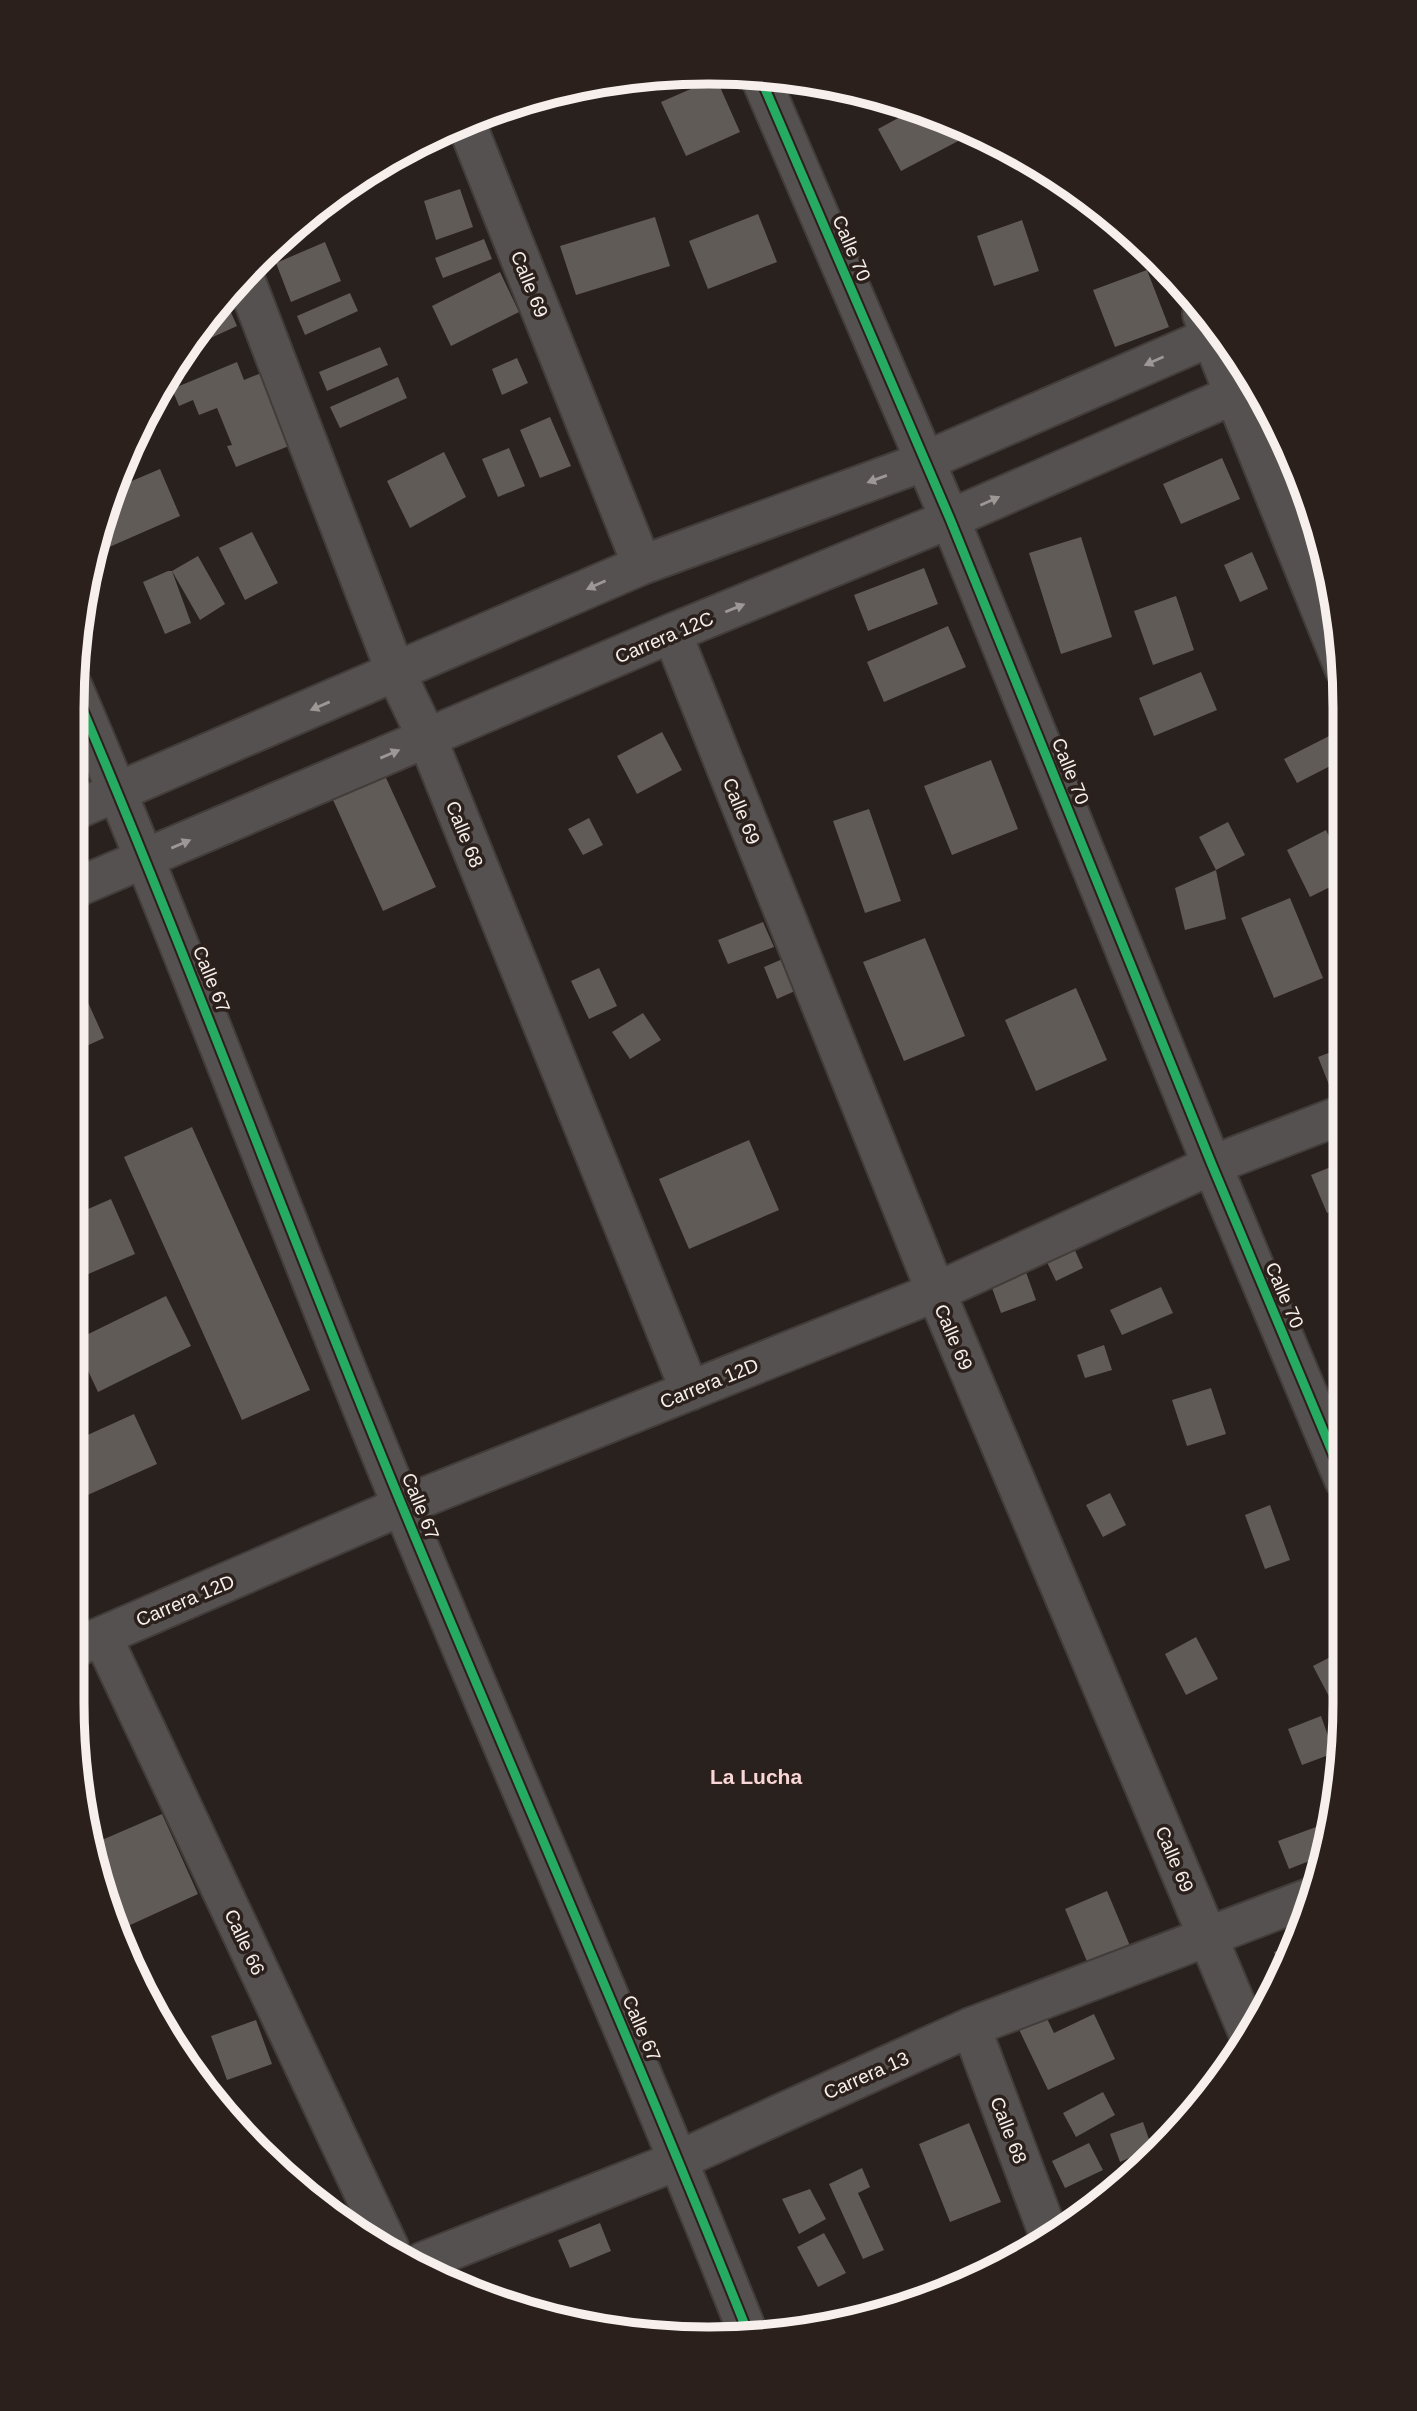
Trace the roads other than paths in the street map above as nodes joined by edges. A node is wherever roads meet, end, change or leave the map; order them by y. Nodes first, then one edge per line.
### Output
1 (764, 86) edge
2 (470, 132) edge
3 (248, 287) edge
4 (1205, 330) edge
5 (1245, 389) edge
6 (1245, 390) edge
7 (923, 462) junction
8 (950, 519) junction
9 (642, 565) junction
10 (1327, 619) edge
11 (672, 633) junction
12 (396, 673) junction
13 (84, 713) edge
14 (427, 738) junction
15 (119, 794) junction
16 (84, 807) edge
17 (145, 859) junction
18 (84, 884) edge
19 (1333, 1118) edge
20 (1212, 1165) junction
21 (936, 1292) junction
22 (690, 1391) junction
23 (1333, 1454) edge
24 (402, 1506) junction
25 (87, 1642) edge
26 (1301, 1901) edge
27 (1208, 1936) junction
28 (1244, 2023) edge
29 (971, 2027) junction
30 (679, 2160) junction
31 (1046, 2228) edge
32 (382, 2235) edge
33 (427, 2260) edge
34 (745, 2326) edge

1 - 7 street, Calle 70
2 - 9 street, Calle 69
3 - 12 street, Calle 68
4 -> 7 street
8 -> 5 street, Carrera 12C
6 - 10 street
7 - 8 street, Calle 70
7 -> 9 street
11 -> 8 street, Carrera 12C
8 - 20 street, Calle 70
9 -> 12 street
11 - 14 street, Carrera 12C
11 - 21 street, Calle 69
12 - 14 street, Calle 68
12 -> 15 street
13 - 15 street, Calle 67
17 -> 14 street, Carrera 12C
14 - 22 street, Calle 68
15 - 16 street
15 - 17 street, Calle 67
17 - 18 street, Carrera 12C
17 - 24 street, Calle 67
19 - 20 street, Carrera 12D
20 - 21 street, Carrera 12D
20 - 23 street, Calle 70
21 - 22 street, Carrera 12D
21 - 27 street, Calle 69
22 - 24 street, Carrera 12D
24 - 25 street, Carrera 12D
24 - 30 street, Calle 67
25 - 32 street, Calle 66
26 - 27 street, Carrera 13
27 - 28 street, Calle 69
27 - 29 street, Carrera 13
29 - 30 street, Carrera 13
29 - 31 street, Calle 68
30 - 33 street, Carrera 13
30 - 34 street, Calle 67

